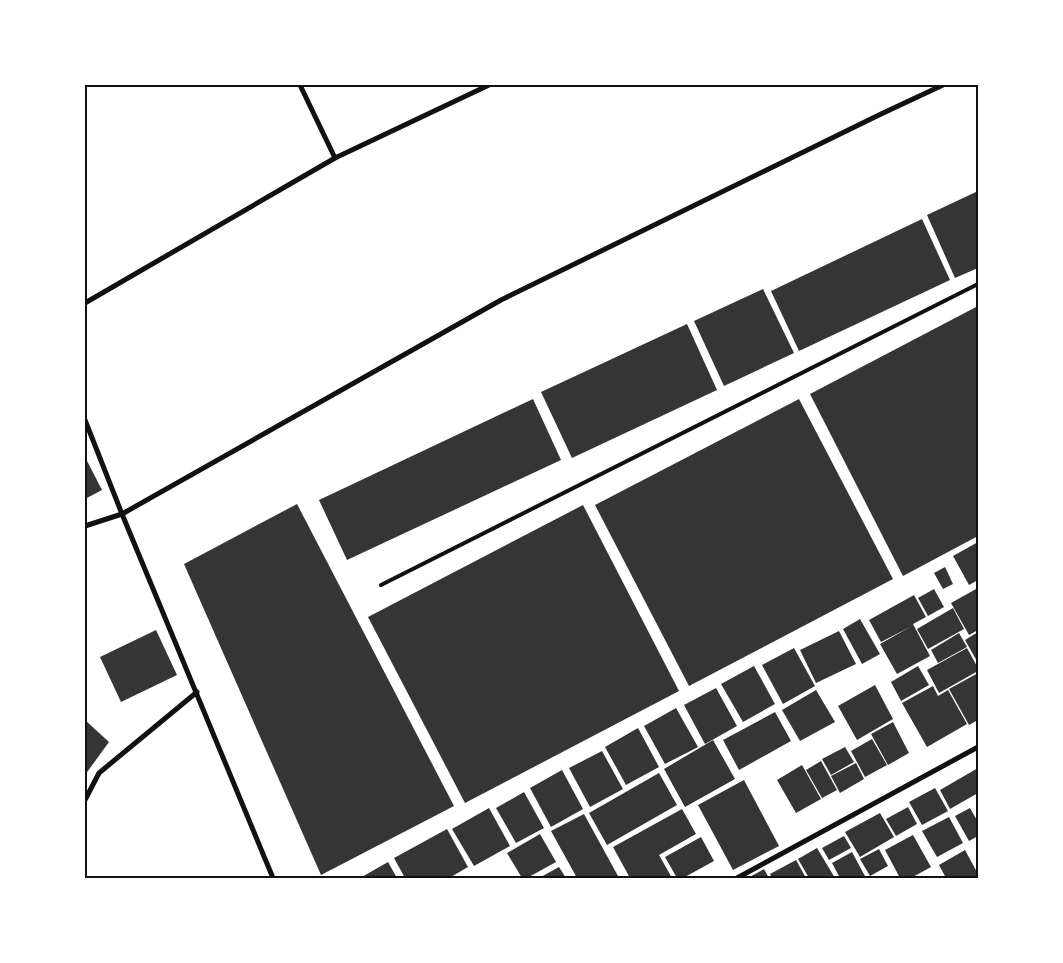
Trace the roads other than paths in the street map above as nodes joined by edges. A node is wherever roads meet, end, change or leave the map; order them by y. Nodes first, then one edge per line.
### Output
1 (300, 85) edge
2 (489, 85) edge
3 (943, 85) edge
4 (335, 158) junction
5 (978, 284) edge
6 (85, 303) edge
7 (85, 420) edge
8 (122, 514) junction
9 (85, 526) edge
10 (381, 585) dead end
11 (197, 692) junction
12 (978, 746) edge
13 (85, 800) edge
14 (273, 878) edge
15 (737, 878) edge

1 - 4 street
2 - 4 street
3 - 8 street
4 - 6 street
5 - 10 lane
7 - 8 street
8 - 9 street
8 - 11 street
11 - 13 street
11 - 14 street
12 - 15 street

